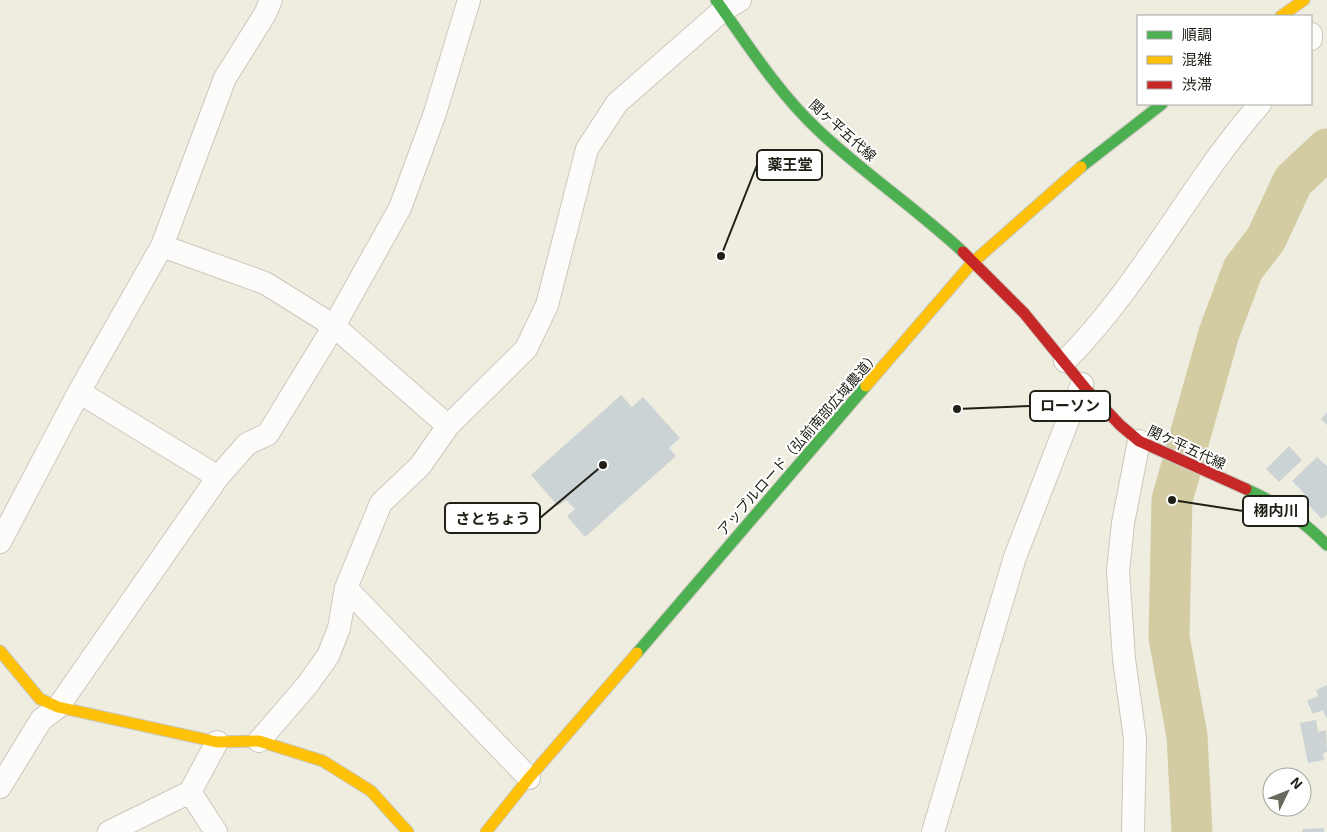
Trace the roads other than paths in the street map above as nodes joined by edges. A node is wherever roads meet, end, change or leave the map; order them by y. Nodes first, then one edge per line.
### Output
1 (270, 0) edge
2 (469, 0) edge
3 (726, 3) edge
4 (1161, 105) edge
5 (1259, 105) edge
6 (162, 246) junction
7 (972, 263) junction
8 (334, 326) junction
9 (1065, 361) junction
10 (1082, 384) junction
11 (79, 392) junction
12 (448, 426) junction
13 (1143, 443) junction
14 (218, 478) junction
15 (0, 542) edge
16 (1327, 545) edge
17 (346, 588) junction
18 (0, 651) edge
19 (58, 707) junction
20 (259, 741) junction
21 (217, 742) junction
22 (529, 778) junction
23 (0, 786) edge
24 (190, 792) junction
25 (110, 832) edge
26 (216, 832) edge
27 (408, 832) edge
28 (486, 832) edge
29 (933, 832) edge
30 (1133, 832) edge

1 - 6 street
2 - 8 street
3 - 7 street, 関ヶ平五代線
3 - 12 street
4 - 7 street, アップルロード（弘前南部広域農道）
5 - 9 street
6 - 8 street
6 - 11 street
7 - 9 street, 関ケ平五代線
7 - 22 street, アップルロード（弘前南部広域農道）
8 - 12 street
8 - 14 street
9 - 10 street, 関ケ平五代線
10 - 13 street, 関ケ平五代線
10 - 29 street
11 - 14 street
11 - 15 street
12 - 17 street
13 - 16 street, 関ケ平五代線
13 - 30 street
14 - 19 street
17 - 20 street
17 - 22 street
18 - 19 street
19 - 21 street
19 - 23 street
20 - 21 street
20 - 27 street
21 - 24 street
22 - 28 street, アップルロード（弘前南部広域農道）
24 - 25 street
24 - 26 street

